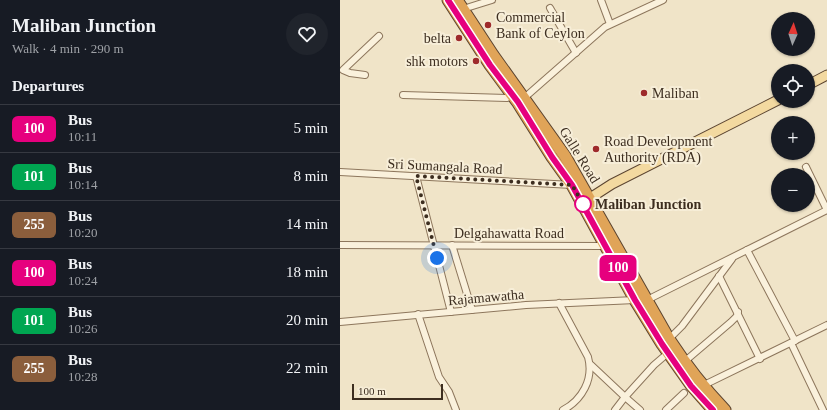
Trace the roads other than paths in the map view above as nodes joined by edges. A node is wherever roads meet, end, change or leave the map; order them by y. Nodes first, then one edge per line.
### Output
1 (448, 0) edge
2 (492, 0) edge
3 (600, 0) edge
4 (663, 0) edge
5 (460, 5) edge
6 (550, 8) dead end
7 (610, 24) junction
8 (379, 36) dead end
9 (576, 53) junction
10 (342, 69) edge
11 (365, 75) dead end
12 (827, 76) edge
13 (815, 82) edge
14 (403, 95) dead end
15 (519, 97) junction
16 (771, 104) edge
17 (806, 167) dead end
18 (340, 172) edge
19 (416, 176) junction
20 (572, 185) junction
21 (586, 201) junction
22 (827, 210) edge
23 (340, 245) edge
24 (433, 245) junction
25 (452, 245) junction
26 (606, 246) junction
27 (747, 250) junction
28 (734, 257) junction
29 (720, 276) junction
30 (635, 300) junction
31 (647, 300) junction
32 (559, 303) junction
33 (472, 310) junction
34 (451, 312) junction
35 (738, 312) junction
36 (418, 314) junction
37 (340, 322) edge
38 (827, 325) edge
39 (669, 339) junction
40 (793, 342) junction
41 (668, 353) junction
42 (760, 359) junction
43 (684, 362) junction
44 (591, 365) junction
45 (702, 386) junction
46 (688, 388) junction
47 (625, 397) junction
48 (456, 410) edge
49 (563, 410) edge
50 (615, 410) edge
51 (640, 410) edge
52 (666, 410) edge
53 (713, 410) edge
54 (725, 410) edge
55 (823, 410) edge

1 - 15 highway, Galle Road
2 - 5 street
3 - 7 street
4 - 7 street
5 - 15 highway, Galle Road
6 - 9 street
7 - 9 street
8 - 10 street
9 - 15 street
10 - 11 street
12 - 13 main road
14 - 15 street
15 - 20 highway, Galle Road
15 - 21 highway, Galle Road
16 - 21 main road
17 - 22 street
18 - 19 street, Sri Sumangala Road
19 - 20 street, Sri Sumangala Road
19 - 24 street
20 - 21 highway, Galle Road
21 - 26 highway, Galle Road
21 - 31 highway, Galle Road
22 - 27 street
23 - 24 street, Delgahawatta Road
24 - 25 street, Delgahawatta Road
24 - 34 street
25 - 26 street, Delgahawatta Road
25 - 33 street
26 - 30 highway, Galle Road
27 - 28 street
27 - 40 street
28 - 29 street
28 - 31 street
29 - 35 street
29 - 39 street
30 - 32 street, Rajamawatha
30 - 41 highway, Galle Road
31 - 39 highway, Galle Road
32 - 33 street, Rajamawatha
32 - 44 street
33 - 34 street, Rajamawatha
34 - 36 street, Rajamawatha
35 - 42 street
35 - 43 street
36 - 37 street, Rajamawatha
36 - 48 street
38 - 40 street
39 - 43 highway, Galle Road
40 - 42 street
40 - 55 street
41 - 46 highway, Galle Road
41 - 47 street
42 - 45 street
43 - 45 highway, Galle Road
44 - 47 street
44 - 49 street
45 - 54 highway, Galle Road
46 - 52 street
46 - 53 highway, Galle Road
47 - 50 street
47 - 51 street

